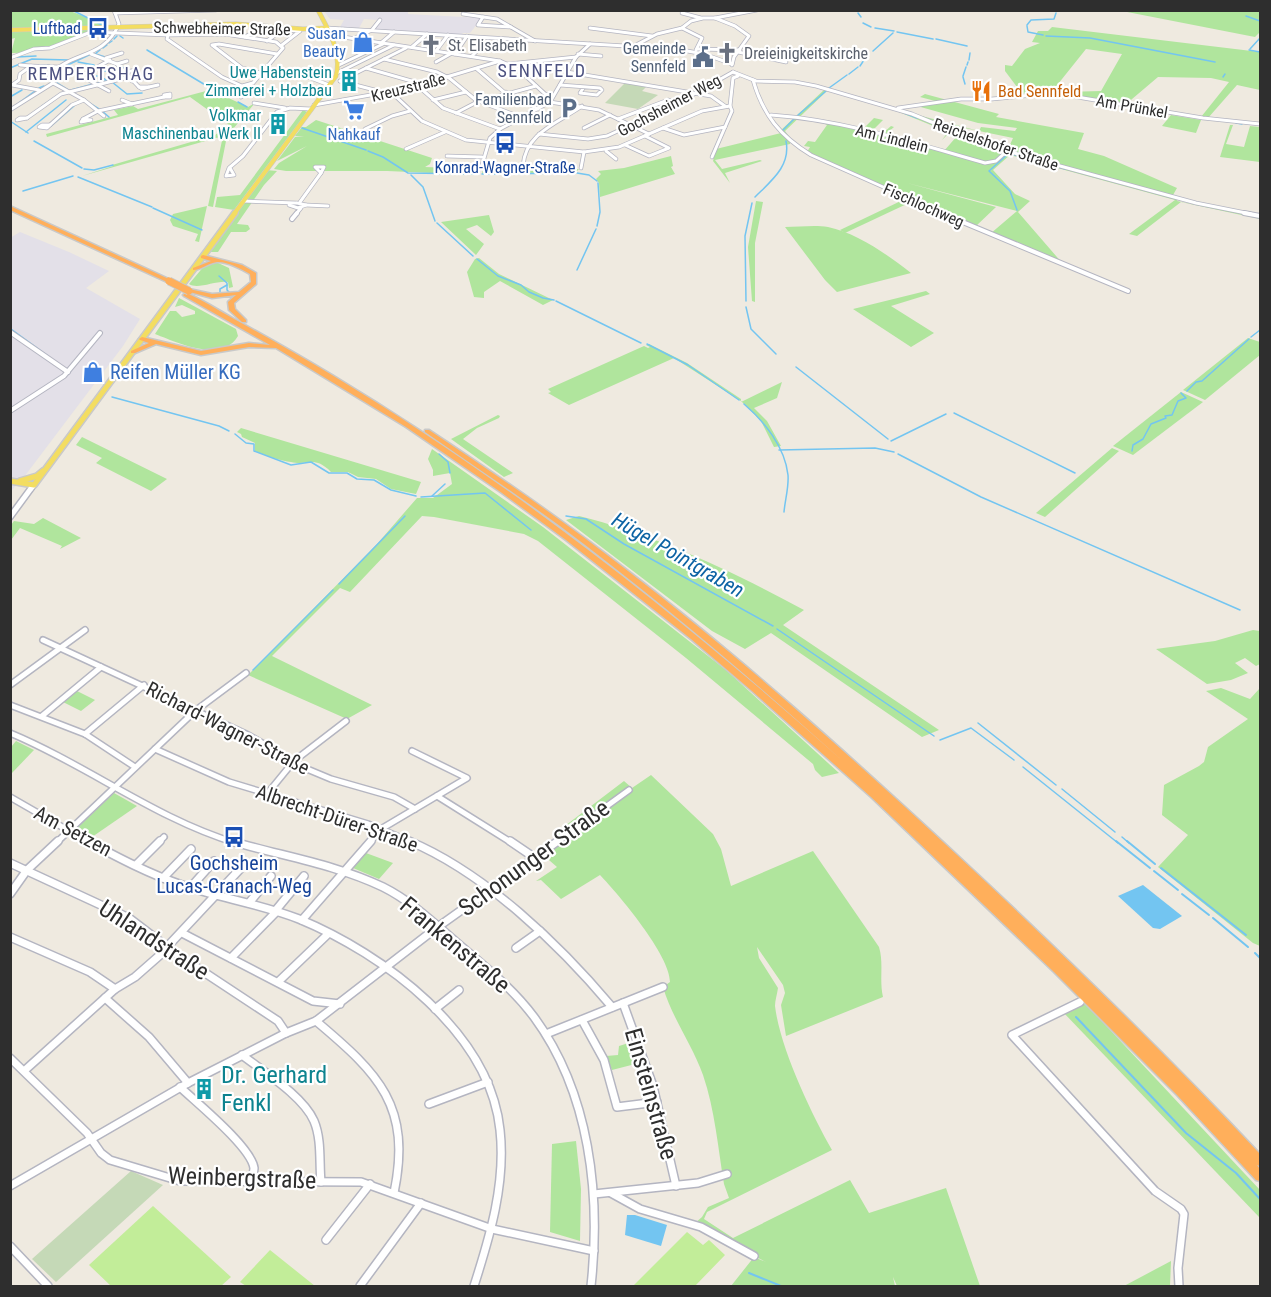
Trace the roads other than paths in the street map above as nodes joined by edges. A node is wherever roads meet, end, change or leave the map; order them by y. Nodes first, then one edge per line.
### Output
1 (216, 10) edge
2 (318, 10) edge
3 (757, 10) edge
4 (166, 11) edge
5 (115, 12) edge
6 (682, 13) dead end
7 (463, 14) dead end
8 (694, 16) junction
9 (483, 17) junction
10 (703, 18) junction
11 (716, 18) junction
12 (380, 20) dead end
13 (692, 21) junction
14 (324, 23) junction
15 (118, 24) junction
16 (513, 27) junction
17 (590, 28) dead end
18 (682, 28) junction
19 (258, 29) dead end
20 (309, 29) junction
21 (10, 30) edge
22 (372, 30) junction
23 (329, 32) junction
24 (394, 32) junction
25 (115, 34) junction
26 (427, 34) junction
27 (448, 35) junction
28 (167, 36) junction
29 (467, 36) junction
30 (652, 36) junction
31 (245, 37) junction
32 (354, 39) junction
33 (267, 41) junction
34 (535, 41) junction
35 (382, 44) junction
36 (590, 44) junction
37 (282, 45) junction
38 (394, 45) junction
39 (482, 46) dead end
40 (410, 47) junction
41 (633, 47) junction
42 (696, 50) junction
43 (436, 51) junction
44 (739, 51) junction
45 (122, 53) dead end
46 (91, 54) junction
47 (277, 54) junction
48 (454, 54) junction
49 (577, 55) junction
50 (472, 56) junction
51 (601, 56) dead end
52 (10, 57) edge
53 (105, 58) junction
54 (384, 58) junction
55 (110, 60) junction
56 (127, 61) dead end
57 (500, 61) junction
58 (786, 62) dead end
59 (436, 63) dead end
60 (507, 63) junction
61 (117, 64) junction
62 (732, 64) junction
63 (20, 65) dead end
64 (339, 65) junction
65 (31, 66) junction
66 (60, 68) junction
67 (366, 68) junction
68 (477, 69) junction
69 (137, 70) dead end
70 (125, 72) junction
71 (295, 72) dead end
72 (567, 72) junction
73 (734, 72) junction
74 (260, 73) junction
75 (337, 73) junction
76 (738, 76) junction
77 (129, 77) junction
78 (448, 77) junction
79 (146, 78) dead end
80 (333, 80) junction
81 (132, 81) junction
82 (340, 81) junction
83 (753, 81) junction
84 (53, 83) junction
85 (95, 84) junction
86 (423, 84) junction
87 (158, 85) dead end
88 (329, 85) junction
89 (560, 85) junction
90 (11, 86) edge
91 (242, 86) junction
92 (418, 86) junction
93 (536, 86) junction
94 (584, 87) junction
95 (39, 90) junction
96 (109, 91) dead end
97 (69, 92) junction
98 (389, 93) junction
99 (466, 93) junction
100 (505, 93) junction
101 (695, 93) junction
102 (553, 96) junction
103 (164, 97) dead end
104 (241, 97) dead end
105 (84, 100) junction
106 (122, 100) dead end
107 (433, 100) junction
108 (479, 101) junction
109 (550, 102) junction
110 (254, 103) dead end
111 (678, 103) junction
112 (132, 104) junction
113 (582, 106) junction
114 (729, 106) junction
115 (313, 107) junction
116 (12, 108) edge
117 (893, 108) junction
118 (286, 109) junction
119 (538, 109) junction
120 (98, 111) junction
121 (410, 111) junction
122 (456, 113) junction
123 (610, 115) junction
124 (771, 115) junction
125 (104, 116) dead end
126 (27, 118) dead end
127 (523, 118) junction
128 (618, 119) junction
129 (1260, 124) edge
130 (631, 125) junction
131 (75, 127) dead end
132 (725, 127) junction
133 (46, 128) dead end
134 (584, 128) dead end
135 (662, 128) junction
136 (365, 129) dead end
137 (500, 129) junction
138 (445, 132) junction
139 (539, 134) junction
140 (647, 135) junction
141 (487, 143) junction
142 (625, 145) junction
143 (528, 146) junction
144 (406, 149) dead end
145 (606, 151) junction
146 (1007, 151) junction
147 (584, 152) junction
148 (447, 156) dead end
149 (482, 157) junction
150 (712, 157) dead end
151 (616, 159) dead end
152 (482, 165) dead end
153 (524, 166) dead end
154 (230, 168) dead end
155 (581, 168) dead end
156 (321, 172) dead end
157 (243, 201) junction
158 (258, 202) junction
159 (299, 206) junction
160 (328, 206) dead end
161 (238, 208) junction
162 (10, 210) edge
163 (1260, 216) edge
164 (292, 219) dead end
165 (203, 257) junction
166 (221, 261) junction
167 (195, 269) junction
168 (243, 291) junction
169 (1128, 291) dead end
170 (187, 293) junction
171 (234, 321) junction
172 (244, 321) junction
173 (10, 332) edge
174 (100, 333) dead end
175 (142, 339) junction
176 (157, 342) junction
177 (224, 350) junction
178 (286, 350) junction
179 (133, 352) junction
180 (68, 372) junction
181 (10, 411) edge
182 (433, 439) junction
183 (46, 469) junction
184 (12, 481) edge
185 (34, 485) junction
186 (10, 517) edge
187 (85, 630) dead end
188 (43, 640) dead end
189 (61, 648) junction
190 (102, 667) junction
191 (246, 673) dead end
192 (10, 685) edge
193 (144, 685) junction
194 (10, 705) edge
195 (195, 711) junction
196 (42, 716) junction
197 (346, 721) dead end
198 (10, 733) edge
199 (85, 734) junction
200 (154, 749) junction
201 (412, 751) dead end
202 (294, 761) junction
203 (135, 767) junction
204 (862, 778) junction
205 (116, 786) junction
206 (629, 790) dead end
207 (267, 794) junction
208 (437, 796) junction
209 (10, 797) edge
210 (414, 809) junction
211 (381, 829) junction
212 (70, 830) junction
213 (164, 837) dead end
214 (191, 849) dead end
215 (535, 858) junction
216 (214, 861) dead end
217 (10, 863) edge
218 (136, 865) junction
219 (240, 869) dead end
220 (27, 870) junction
221 (344, 872) junction
222 (271, 876) dead end
223 (304, 876) dead end
224 (163, 878) junction
225 (190, 888) junction
226 (490, 890) junction
227 (10, 894) edge
228 (217, 896) junction
229 (249, 903) junction
230 (276, 910) junction
231 (302, 920) junction
232 (438, 926) junction
233 (540, 931) junction
234 (182, 933) junction
235 (328, 934) junction
236 (10, 937) edge
237 (168, 947) junction
238 (516, 948) dead end
239 (231, 958) junction
240 (384, 968) junction
241 (278, 982) junction
242 (663, 987) dead end
243 (115, 989) junction
244 (459, 990) dead end
245 (105, 998) junction
246 (1080, 1002) dead end
247 (623, 1003) junction
248 (340, 1004) junction
249 (612, 1007) junction
250 (435, 1009) junction
251 (582, 1020) junction
252 (316, 1021) junction
253 (286, 1033) junction
254 (546, 1034) junction
255 (242, 1055) junction
256 (10, 1058) edge
257 (24, 1071) junction
258 (188, 1083) junction
259 (488, 1083) junction
260 (180, 1087) junction
261 (657, 1102) junction
262 (429, 1104) dead end
263 (90, 1138) junction
264 (1260, 1161) edge
265 (727, 1174) dead end
266 (1260, 1176) edge
267 (166, 1179) joint
268 (251, 1182) junction
269 (321, 1182) junction
270 (370, 1184) junction
271 (10, 1186) edge
272 (676, 1186) junction
273 (394, 1193) junction
274 (611, 1193) junction
275 (594, 1194) junction
276 (420, 1203) junction
277 (492, 1229) junction
278 (326, 1240) dead end
279 (10, 1246) edge
280 (594, 1251) junction
281 (754, 1256) dead end
282 (48, 1287) edge
283 (360, 1287) edge
284 (474, 1287) edge
285 (591, 1287) edge
286 (1179, 1287) edge

1 - 4 street
2 - 14 main road
3 - 11 street
4 - 5 street
5 - 15 street
6 - 8 street
7 - 9 street
8 - 10 street
8 - 13 street
9 - 16 street
9 - 16 street
10 - 11 street
10 - 13 street
11 - 44 street
12 - 22 street
13 - 18 street
14 - 20 main road
14 - 23 main road
15 - 20 main road, Schwebheimer Straße
15 - 21 main road, Schwebheimer Straße
15 - 25 street
16 - 34 street
17 - 30 street
18 - 30 street
18 - 42 street
19 - 31 street
20 - 23 main road, Schwebheimer Straße
22 - 23 street
22 - 24 street
22 - 32 street
23 - 32 street
23 - 64 main road
24 - 26 street
24 - 35 street
25 - 28 street
25 - 46 street
25 - 52 street
26 - 27 street
26 - 40 street
27 - 29 street
27 - 43 street
28 - 31 street
28 - 91 street
29 - 34 street
29 - 48 street
30 - 41 street
31 - 33 street
32 - 35 street
33 - 37 street
33 - 37 street
34 - 36 street
35 - 38 street
35 - 64 street
36 - 41 street
36 - 49 street
37 - 47 street
38 - 40 street
38 - 75 street
39 - 50 street
40 - 43 street
40 - 54 street
41 - 42 street
42 - 44 street
42 - 62 street
43 - 48 street
44 - 58 street
44 - 62 street
45 - 53 street
46 - 53 street
46 - 66 street
47 - 74 street
47 - 74 street
48 - 50 street
48 - 59 street
49 - 51 street
49 - 60 street
49 - 72 street
50 - 57 street
53 - 55 street
54 - 67 street
54 - 78 street
55 - 61 street
55 - 85 street
56 - 61 street
57 - 60 street
57 - 68 street, Kreuzstraße
60 - 93 street
61 - 70 street
62 - 73 street
63 - 65 street
64 - 75 main road
65 - 66 street
65 - 90 street
66 - 84 street
67 - 82 street
67 - 86 street
68 - 78 street, Kreuzstraße
68 - 100 street
69 - 70 street
70 - 77 street
71 - 88 street
72 - 89 street
72 - 101 street
73 - 76 street, Reichelshofer Straße
73 - 101 street, Gochsheimer Weg
74 - 91 street
75 - 80 main road
76 - 83 street, Reichelshofer Straße
76 - 114 street
77 - 81 street
77 - 85 street
78 - 86 street, Kreuzstraße
78 - 99 street
79 - 81 street
80 - 82 street
80 - 88 main road
81 - 87 street
82 - 98 street
83 - 117 street, Reichelshofer Straße
83 - 124 street, Fischlochweg
84 - 95 street
84 - 97 street
85 - 96 street
85 - 97 street
86 - 92 street, Kreuzstraße
88 - 115 main road
89 - 94 street
89 - 102 street
90 - 95 street
91 - 104 street
92 - 98 street, Kreuzstraße
92 - 107 street
93 - 100 street
93 - 102 street
94 - 94 street
95 - 116 street
97 - 105 street
97 - 126 street
98 - 115 street, Kreuzstraße
98 - 121 street
99 - 107 street
99 - 108 street
100 - 108 street
100 - 119 street
101 - 111 street, Gochsheimer Weg
101 - 114 street
102 - 109 street
103 - 112 street
105 - 120 street
105 - 133 street
106 - 112 street
107 - 122 street
108 - 122 street
108 - 127 street
109 - 113 street
109 - 119 street
110 - 118 street, Kreuzstraße
111 - 128 street
111 - 130 street, Gochsheimer Weg
112 - 120 street
113 - 123 street
113 - 139 street
114 - 132 street
114 - 135 street
115 - 118 street, Kreuzstraße
115 - 157 main road
117 - 129 street, Am Prünkel
117 - 146 street, Reichelshofer Straße
118 - 154 street
119 - 127 street
120 - 125 street
120 - 131 street
121 - 136 street
121 - 138 street
122 - 137 street
123 - 128 street
123 - 134 street
124 - 146 street, Am Lindlein
124 - 169 street, Fischlochweg
127 - 137 street
128 - 130 street
130 - 139 street, Gochsheimer Weg
130 - 140 street
132 - 135 street
132 - 150 street
135 - 140 street
137 - 141 street
138 - 141 street
138 - 144 street
139 - 143 street
140 - 142 street
140 - 142 street
141 - 143 street
141 - 149 street
142 - 145 street
143 - 147 street
143 - 153 street
145 - 147 street
145 - 151 street
146 - 163 street, Reichelshofer Straße
147 - 155 street
148 - 149 street
149 - 152 street
156 - 159 street
157 - 158 street
157 - 161 main road
158 - 159 street
158 - 161 street
159 - 159 street
159 - 160 street
159 - 164 street
161 - 165 main road
162 - 170 highway
165 - 166 highway
165 - 167 main road
166 - 167 highway
166 - 168 highway
167 - 175 main road
168 - 170 highway
168 - 172 highway
170 - 171 highway
170 - 172 highway
171 - 177 highway
171 - 178 highway
172 - 182 highway
173 - 180 street
174 - 180 street
175 - 176 highway
175 - 179 main road
176 - 177 highway
176 - 179 highway
177 - 178 highway
178 - 182 highway
179 - 183 main road
180 - 181 street
182 - 204 highway
183 - 184 main road
183 - 185 main road
184 - 185 main road
185 - 186 street
187 - 189 street
188 - 189 street, Richard-Wagner-Straße
189 - 190 street, Richard-Wagner-Straße
189 - 192 street
190 - 193 street, Richard-Wagner-Straße
190 - 196 street
191 - 195 street
193 - 195 street, Richard-Wagner-Straße
193 - 199 street
194 - 196 street
195 - 200 street
195 - 202 street, Richard-Wagner-Straße
196 - 199 street
197 - 202 street
198 - 205 street, Frankenstraße
199 - 203 street
200 - 203 street
200 - 207 street, Albrecht-Dürer-Straße
201 - 208 street
202 - 207 street
202 - 210 street, Richard-Wagner-Straße
203 - 205 street
204 - 264 highway
204 - 266 highway
205 - 212 street
205 - 221 street, Frankenstraße
206 - 215 street, Schonunger Straße
207 - 211 street, Albrecht-Dürer-Straße
208 - 210 street
208 - 215 street
209 - 212 street, Am Setzen
210 - 211 street
211 - 221 street
211 - 226 street, Albrecht-Dürer-Straße
212 - 218 street, Am Setzen
212 - 220 street
213 - 218 street
214 - 224 street
215 - 226 street, Schonunger Straße
216 - 225 street
217 - 220 street, Uhlandstraße
218 - 224 street, Am Setzen
219 - 228 street
220 - 227 street
220 - 237 street, Uhlandstraße
221 - 231 street
221 - 232 street, Frankenstraße
222 - 229 street
223 - 230 street
224 - 225 street, Am Setzen
225 - 228 street, Am Setzen
226 - 232 street, Schonunger Straße
226 - 233 street, Albrecht-Dürer-Straße
228 - 229 street, Am Setzen
228 - 234 street
229 - 230 street, Am Setzen
230 - 231 street, Am Setzen
230 - 239 street
231 - 235 street, Am Setzen
232 - 240 street, Schonunger Straße
232 - 254 street, Frankenstraße
233 - 238 street
233 - 249 street, Albrecht-Dürer-Straße
234 - 237 street
234 - 239 street
235 - 240 street, Am Setzen
235 - 241 street
236 - 243 street
237 - 243 street
237 - 253 street, Uhlandstraße
239 - 241 street
240 - 248 street, Schonunger Straße
240 - 250 street, Am Setzen
241 - 248 street
242 - 247 street
243 - 245 street
244 - 250 street
245 - 257 street
245 - 258 street
246 - 286 street
247 - 249 street
247 - 261 street, Einsteinstraße
248 - 252 street, Schonunger Straße
249 - 251 street
250 - 259 street, Am Setzen
251 - 254 street
251 - 261 street
252 - 253 street, Schonunger Straße
252 - 273 street
253 - 255 street, Schonunger Straße
254 - 275 street, Frankenstraße
255 - 258 street, Schonunger Straße
255 - 269 street
256 - 257 street, Weinbergstraße
257 - 263 street, Weinbergstraße
258 - 260 street, Schonunger Straße
259 - 262 street
259 - 277 street, Am Setzen
260 - 263 street, Schonunger Straße
260 - 268 street
261 - 272 street, Einsteinstraße
263 - 267 street, Weinbergstraße
263 - 271 street, Schonunger Straße
265 - 272 street
267 - 268 street, Weinbergstraße
268 - 269 street, Weinbergstraße
269 - 270 street, Weinbergstraße
270 - 273 street, Weinbergstraße
270 - 278 street
272 - 274 street
273 - 276 street, Weinbergstraße
274 - 275 street
274 - 281 street
275 - 280 street, Frankenstraße
276 - 277 street, Weinbergstraße
276 - 283 street
277 - 280 street, Weinbergstraße
277 - 284 street, Am Setzen
279 - 282 street
280 - 285 street, Frankenstraße

